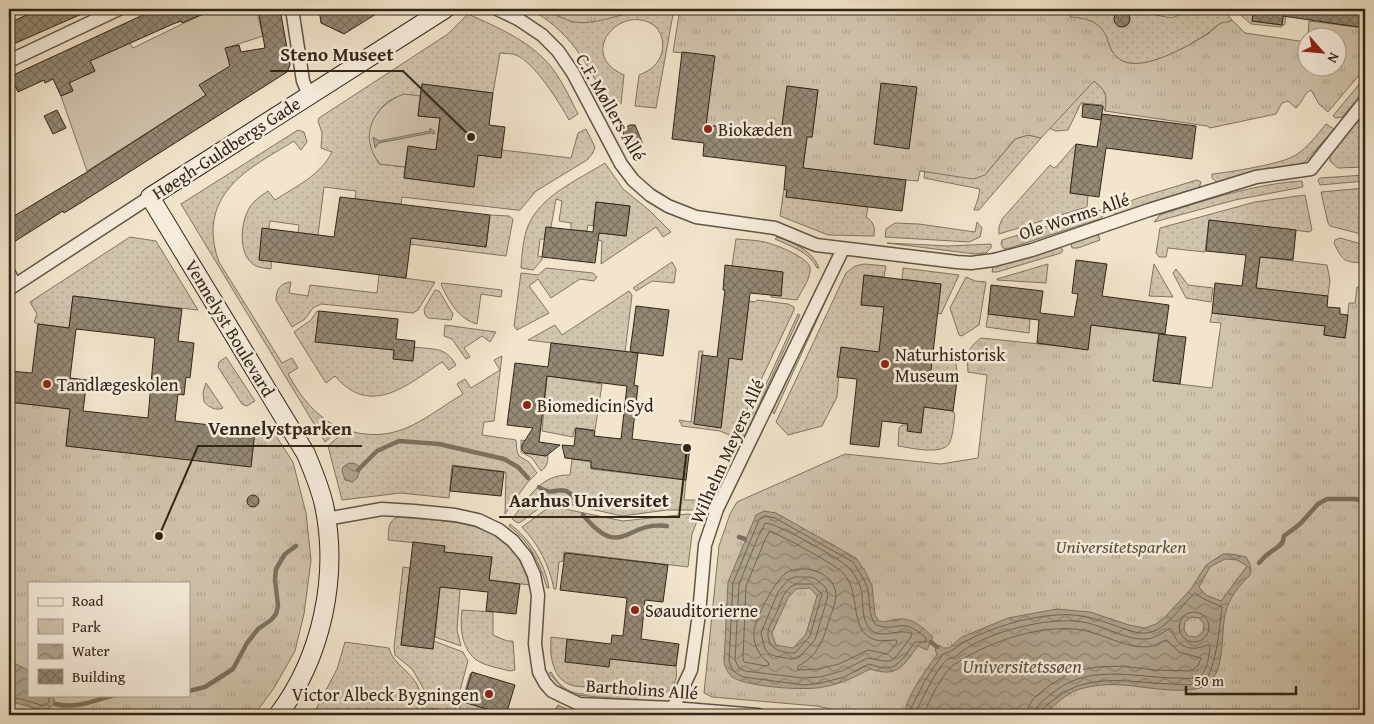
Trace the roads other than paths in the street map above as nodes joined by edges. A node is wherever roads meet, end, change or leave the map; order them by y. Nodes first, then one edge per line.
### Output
1 (119, 9) edge
2 (292, 9) edge
3 (445, 9) edge
4 (497, 9) edge
5 (9, 61) edge
6 (309, 95) junction
7 (1365, 101) edge
8 (150, 197) junction
9 (843, 249) junction
10 (9, 273) edge
11 (12, 287) edge
12 (326, 519) junction
13 (673, 708) junction
14 (278, 715) edge
15 (758, 715) edge

1 - 5 street
2 - 6 street
3 - 6 street, Høegh-Guldbergs Gade
4 - 9 street, C.F. Møllers Allé
6 - 8 street, Høegh-Guldbergs Gade
7 - 9 street, Ole Worms Allé
8 - 11 street, Høegh-Guldbergs Gade
8 - 12 street, Vennelyst Boulevard
9 - 13 street, Wilhelm Meyers Allé
10 - 11 street
12 - 13 street, Bartholins Allé
12 - 14 street, Vennelyst Boulevard
13 - 15 street, Bartholins Allé

